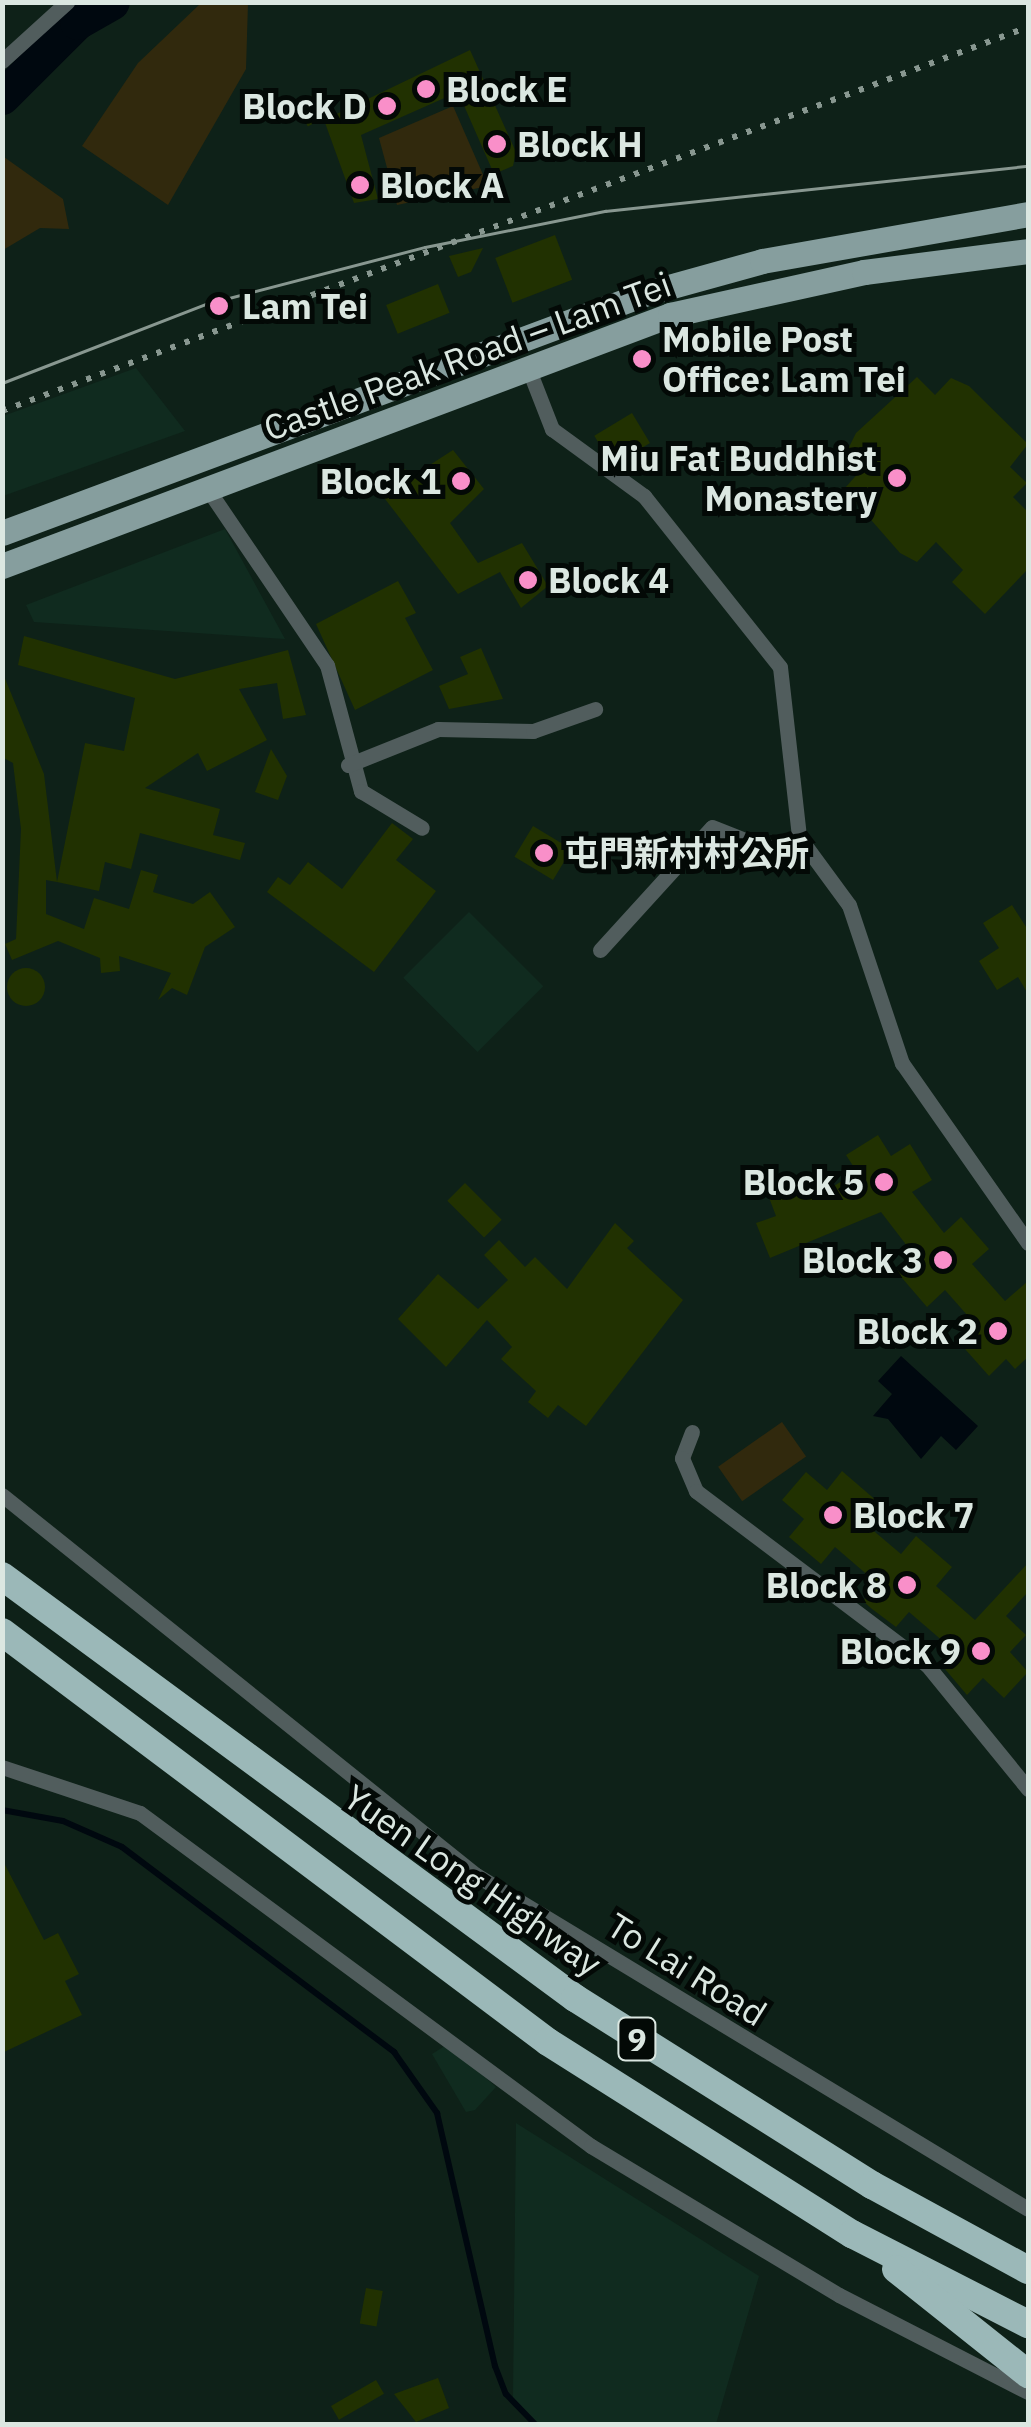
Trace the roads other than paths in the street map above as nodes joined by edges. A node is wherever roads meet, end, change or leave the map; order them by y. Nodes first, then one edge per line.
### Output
1 (67, 2) edge
2 (2, 61) edge
3 (1028, 214) edge
4 (1028, 250) edge
5 (526, 365) junction
6 (209, 491) junction
7 (2, 533) edge
8 (2, 566) edge
9 (595, 708) dead end
10 (348, 764) junction
11 (422, 828) dead end
12 (799, 837) junction
13 (600, 950) dead end
14 (1028, 1243) edge
15 (692, 1432) dead end
16 (2, 1495) edge
17 (2, 1554) edge
18 (2, 1576) edge
19 (69, 1622) junction
20 (2, 1632) edge
21 (2, 1767) edge
22 (1028, 1789) edge
23 (1028, 2210) edge
24 (852, 2234) junction
25 (1028, 2270) edge
26 (1028, 2324) edge
27 (1020, 2368) edge
28 (1028, 2392) edge

1 - 2 street
3 - 7 main road, Castle Peak Road – Lam Tei
4 - 5 main road, Castle Peak Road – Lam Tei
5 - 6 main road, Castle Peak Road – Lam Tei
5 - 12 street
6 - 8 main road, Castle Peak Road – Lam Tei
6 - 10 street
9 - 10 street
10 - 11 street
12 - 13 street
12 - 14 street
15 - 22 street
16 - 23 street, To Lai Road
17 - 19 highway
18 - 19 highway, Yuen Long Highway / 9
19 - 25 highway, Yuen Long Highway / 9
20 - 24 highway, 9
21 - 28 street
24 - 26 highway, 9
24 - 27 highway

